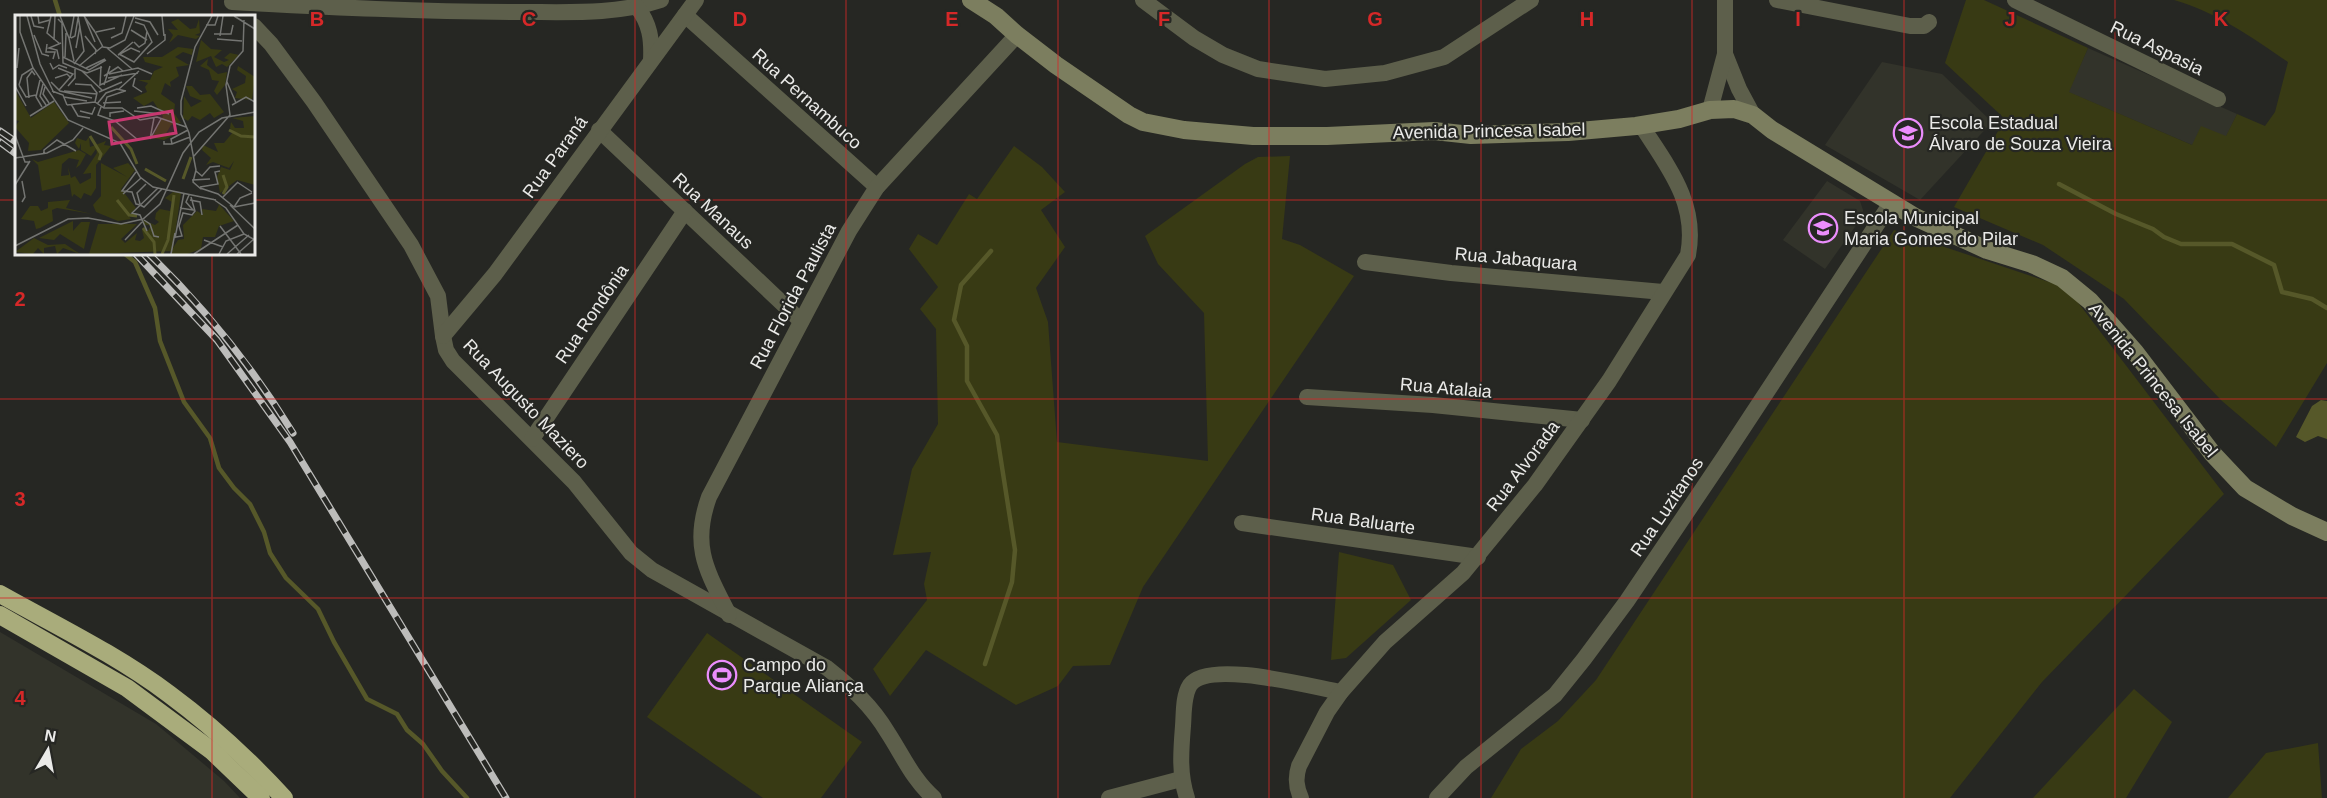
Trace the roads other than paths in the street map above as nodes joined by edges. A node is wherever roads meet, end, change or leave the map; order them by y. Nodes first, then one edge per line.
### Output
1 (661, 0) edge
2 (696, 0) edge
3 (971, 0) edge
4 (1143, 0) edge
5 (1725, 0) edge
6 (1777, 0) edge
7 (2016, 0) edge
8 (230, 1) edge
9 (1529, 1) edge
10 (637, 7) junction
11 (244, 15) edge
12 (685, 15) junction
13 (1929, 22) dead end
14 (255, 27) edge
15 (1017, 35) junction
16 (1725, 54) junction
17 (651, 60) junction
18 (2218, 99) dead end
19 (1710, 110) junction
20 (1753, 115) junction
21 (1641, 125) junction
22 (599, 130) junction
23 (877, 187) junction
24 (1891, 203) junction
25 (685, 211) junction
26 (1365, 262) dead end
27 (1663, 292) junction
28 (801, 321) junction
29 (443, 336) junction
30 (1307, 397) dead end
31 (1582, 420) junction
32 (532, 439) junction
33 (1242, 523) dead end
34 (2327, 532) edge
35 (1478, 557) junction
36 (0, 594) edge
37 (0, 615) edge
38 (729, 615) junction
39 (1341, 692) junction
40 (1180, 779) junction
41 (261, 798) edge
42 (284, 798) edge
43 (934, 798) edge
44 (1109, 798) edge
45 (1187, 798) edge
46 (1301, 798) edge
47 (1437, 798) edge

1 - 10 street
2 - 12 street, Rua Paraná
3 - 15 main road, Avenida Princesa Isabel
4 - 9 street
5 - 16 street
6 - 13 street
7 - 18 street, Rua Aspasia
8 - 10 street
8 - 11 street
10 - 17 street
12 - 17 street, Rua Paraná
12 - 23 street, Rua Pernambuco
14 - 29 street, Rua Augusto Maziero
15 - 21 main road, Avenida Princesa Isabel
15 - 23 street, Rua Florida Paulista
16 - 19 street
16 - 20 street
17 - 22 street, Rua Paraná
19 - 20 main road, Avenida Princesa Isabel
19 - 21 main road, Avenida Princesa Isabel
20 - 24 main road, Avenida Princesa Isabel
21 - 27 street, Rua Alvorada
22 - 25 street, Rua Manaus
22 - 29 street, Rua Paraná
23 - 28 street, Rua Florida Paulista
24 - 34 main road, Avenida Princesa Isabel
24 - 47 street, Rua Luzitanos
25 - 28 street, Rua Manaus
25 - 32 street, Rua Rondônia
26 - 27 street, Rua Jabaquara
27 - 31 street, Rua Alvorada
28 - 38 street, Rua Florida Paulista
29 - 32 street, Rua Augusto Maziero
30 - 31 street, Rua Atalaia
31 - 35 street, Rua Alvorada
32 - 38 street, Rua Augusto Maziero
33 - 35 street, Rua Baluarte
35 - 39 street, Rua Alvorada
36 - 42 highway
37 - 41 highway
38 - 43 street, Rua Augusto Maziero
39 - 40 street
39 - 46 street, Rua Alvorada
40 - 44 street
40 - 45 street

